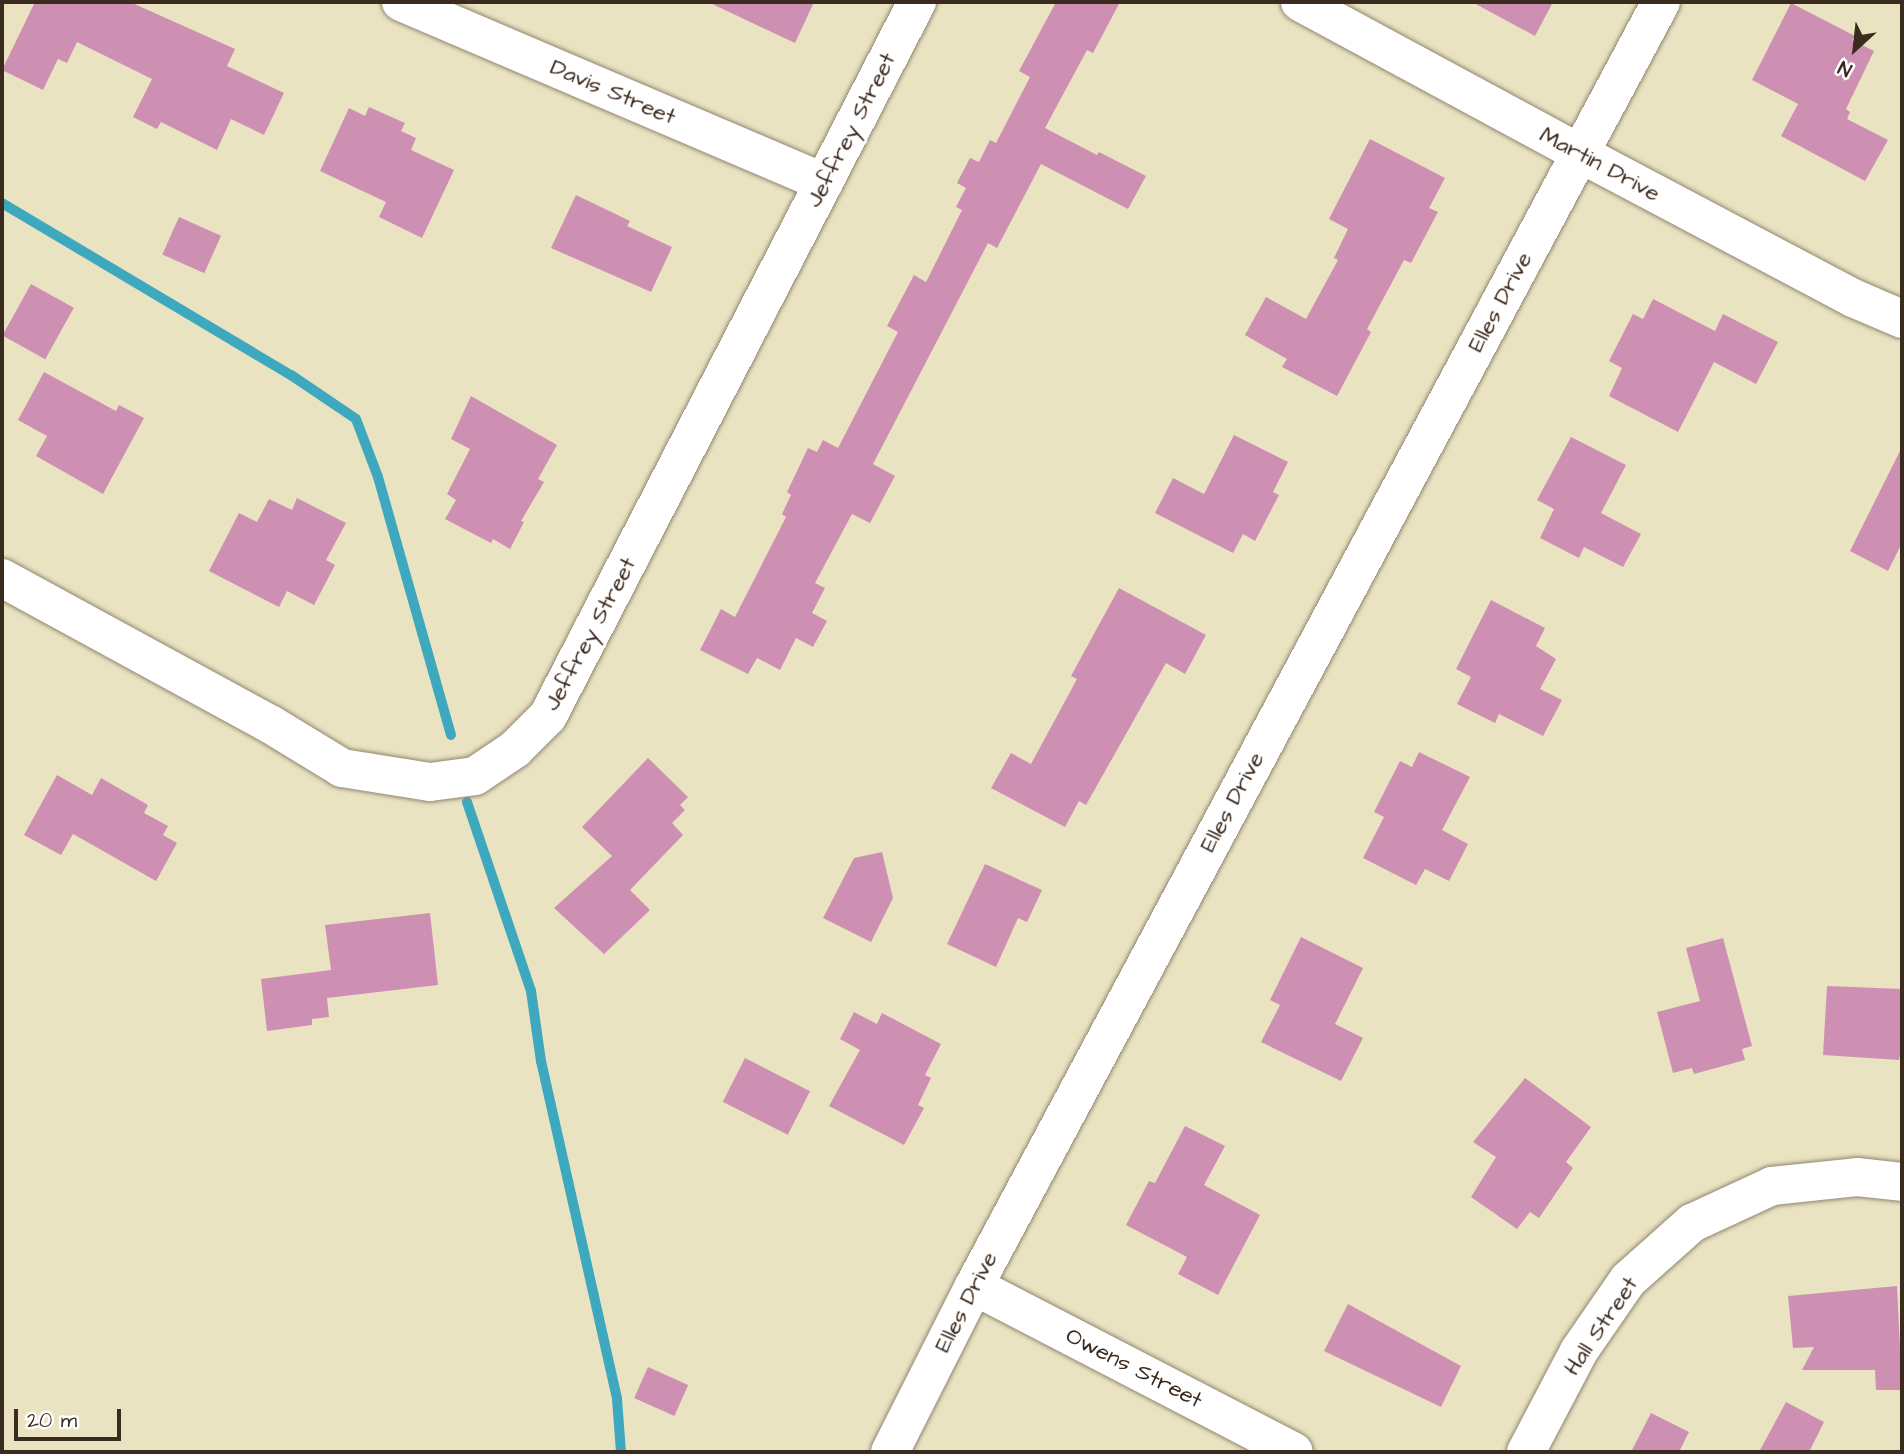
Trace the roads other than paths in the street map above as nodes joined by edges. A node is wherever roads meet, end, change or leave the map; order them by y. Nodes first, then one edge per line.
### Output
1 (401, 2) edge
2 (917, 2) edge
3 (1300, 2) edge
4 (1661, 2) edge
5 (1579, 153) junction
6 (824, 182) junction
7 (1902, 319) edge
8 (2, 578) edge
9 (1902, 1182) edge
10 (974, 1286) junction
11 (890, 1452) edge
12 (1294, 1452) edge
13 (1526, 1452) edge

1 - 6 street, Davis Street
2 - 6 street, Jeffrey Street
3 - 5 street, Martin Drive
4 - 5 street, Elles Drive
5 - 7 street, Martin Drive
5 - 10 street, Elles Drive
6 - 8 street, Jeffrey Street
9 - 13 street, Hall Street
10 - 11 street, Elles Drive
10 - 12 street, Owens Street

